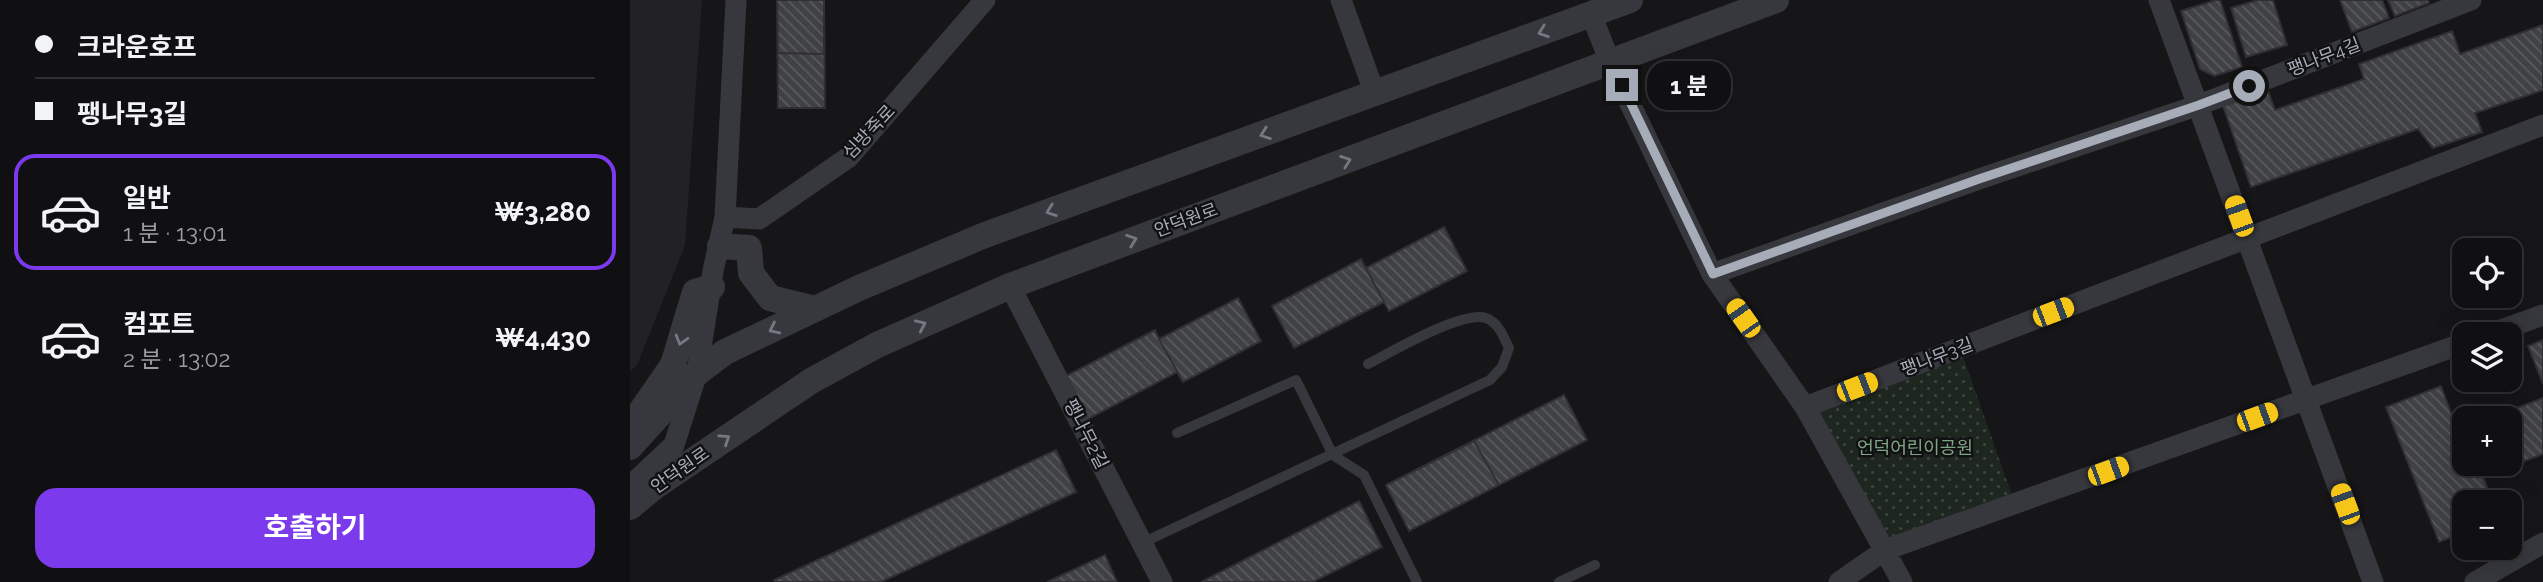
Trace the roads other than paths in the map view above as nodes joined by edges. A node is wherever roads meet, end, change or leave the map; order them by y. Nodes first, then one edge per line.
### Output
1 (736, 0) edge
2 (985, 0) edge
3 (1341, 0) edge
4 (1630, 0) edge
5 (1776, 0) edge
6 (2159, 0) edge
7 (2471, 0) edge
8 (1591, 14) junction
9 (1611, 62) junction
10 (1375, 94) junction
11 (2199, 105) junction
12 (2543, 125) edge
13 (725, 217) junction
14 (2247, 238) junction
15 (720, 246) junction
16 (1713, 274) junction
17 (1010, 286) junction
18 (712, 287) junction
19 (815, 309) junction
20 (2452, 347) edge
21 (1368, 364) dead end
22 (697, 373) junction
23 (2307, 400) junction
24 (1805, 407) junction
25 (1177, 433) dead end
26 (632, 436) edge
27 (1333, 455) junction
28 (630, 486) edge
29 (630, 507) edge
30 (1142, 543) junction
31 (2543, 543) edge
32 (1885, 550) junction
33 (1595, 565) dead end
34 (1414, 581) edge
35 (1162, 582) edge
36 (1559, 582) edge
37 (1839, 582) edge
38 (1902, 582) edge
39 (2374, 582) edge
40 (2475, 582) edge

1 - 13 street
2 - 13 street, 심방죽로
3 - 10 street
4 - 8 street
5 - 9 street, 안덕원로
6 - 11 street
7 - 11 street, 팽나무4길
8 - 9 street
8 -> 10 street
9 - 16 street
17 -> 9 street, 안덕원로
10 -> 19 street
11 - 14 street
11 - 16 street, 팽나무4길
12 - 14 street
13 - 15 street
14 - 23 street
14 - 24 street, 팽나무3길
15 - 18 street
15 - 19 street
16 - 24 street
29 -> 17 street, 안덕원로
17 - 30 street, 팽나무2길
18 - 22 street
18 -> 26 street
19 -> 22 street
20 - 23 street
21 - 27 lane
22 - 26 street
22 - 28 street
23 - 32 street
23 - 39 street
24 - 32 street
25 - 27 lane
27 - 30 lane
27 - 34 lane
30 - 35 street, 팽나무2길
31 - 40 street
32 - 37 street
32 - 38 street
33 - 36 lane

